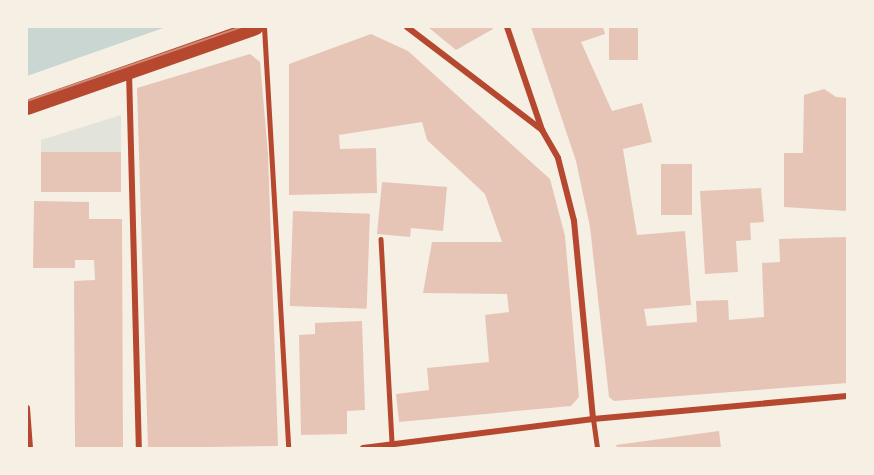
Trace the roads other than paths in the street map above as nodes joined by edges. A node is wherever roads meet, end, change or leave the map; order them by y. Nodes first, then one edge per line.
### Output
1 (255, 27) edge
2 (264, 27) edge
3 (407, 27) edge
4 (507, 27) edge
5 (129, 72) junction
6 (27, 107) edge
7 (542, 130) junction
8 (381, 239) dead end
9 (847, 396) edge
10 (27, 408) edge
11 (593, 419) junction
12 (392, 444) junction
13 (30, 448) edge
14 (139, 448) edge
15 (288, 448) edge
16 (363, 448) edge
17 (597, 448) edge

1 - 5 main road
2 - 15 street
3 - 7 street
4 - 7 street
5 - 6 main road
5 - 14 street
7 - 11 street
8 - 12 lane
9 - 11 street
10 - 13 street
11 - 12 street
11 - 17 street
12 - 16 street

